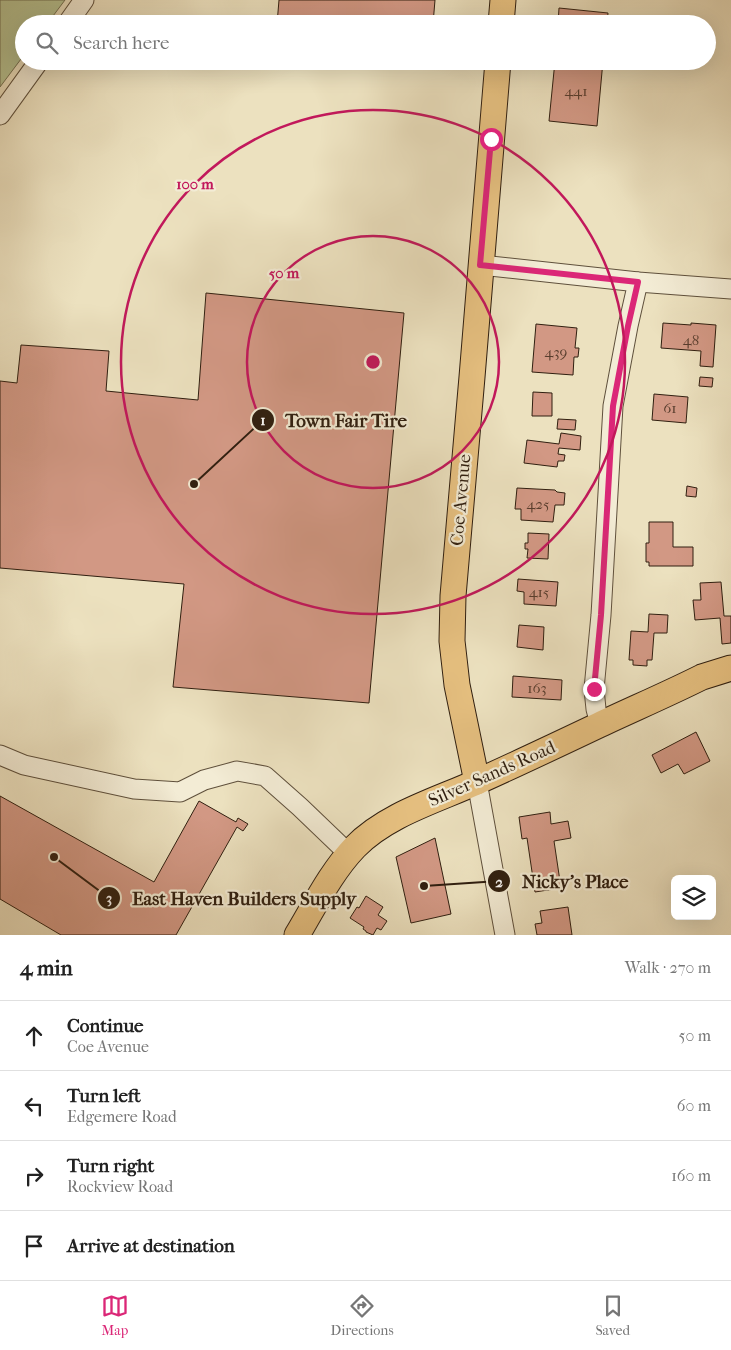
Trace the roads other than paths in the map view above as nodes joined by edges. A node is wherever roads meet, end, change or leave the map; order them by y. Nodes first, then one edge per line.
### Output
1 (84, 0) edge
2 (503, 0) edge
3 (73, 15) edge
4 (502, 15) edge
5 (32, 70) edge
6 (497, 70) edge
7 (0, 115) edge
8 (480, 265) junction
9 (638, 282) junction
10 (731, 289) edge
11 (731, 668) edge
12 (600, 724) junction
13 (0, 755) edge
14 (477, 782) junction
15 (349, 854) junction
16 (297, 935) edge
17 (505, 935) edge

1 - 3 street
2 - 4 main road
5 - 7 street
6 - 8 main road, Coe Avenue
8 - 9 street
8 - 14 main road, Coe Avenue
9 - 10 street
9 - 12 street
11 - 12 main road, Silver Sands Road
12 - 14 main road, Silver Sands Road
13 - 15 street
14 - 15 main road, Silver Sands Road
14 - 17 street, Coe Avenue
15 - 16 main road, Silver Sands Road

